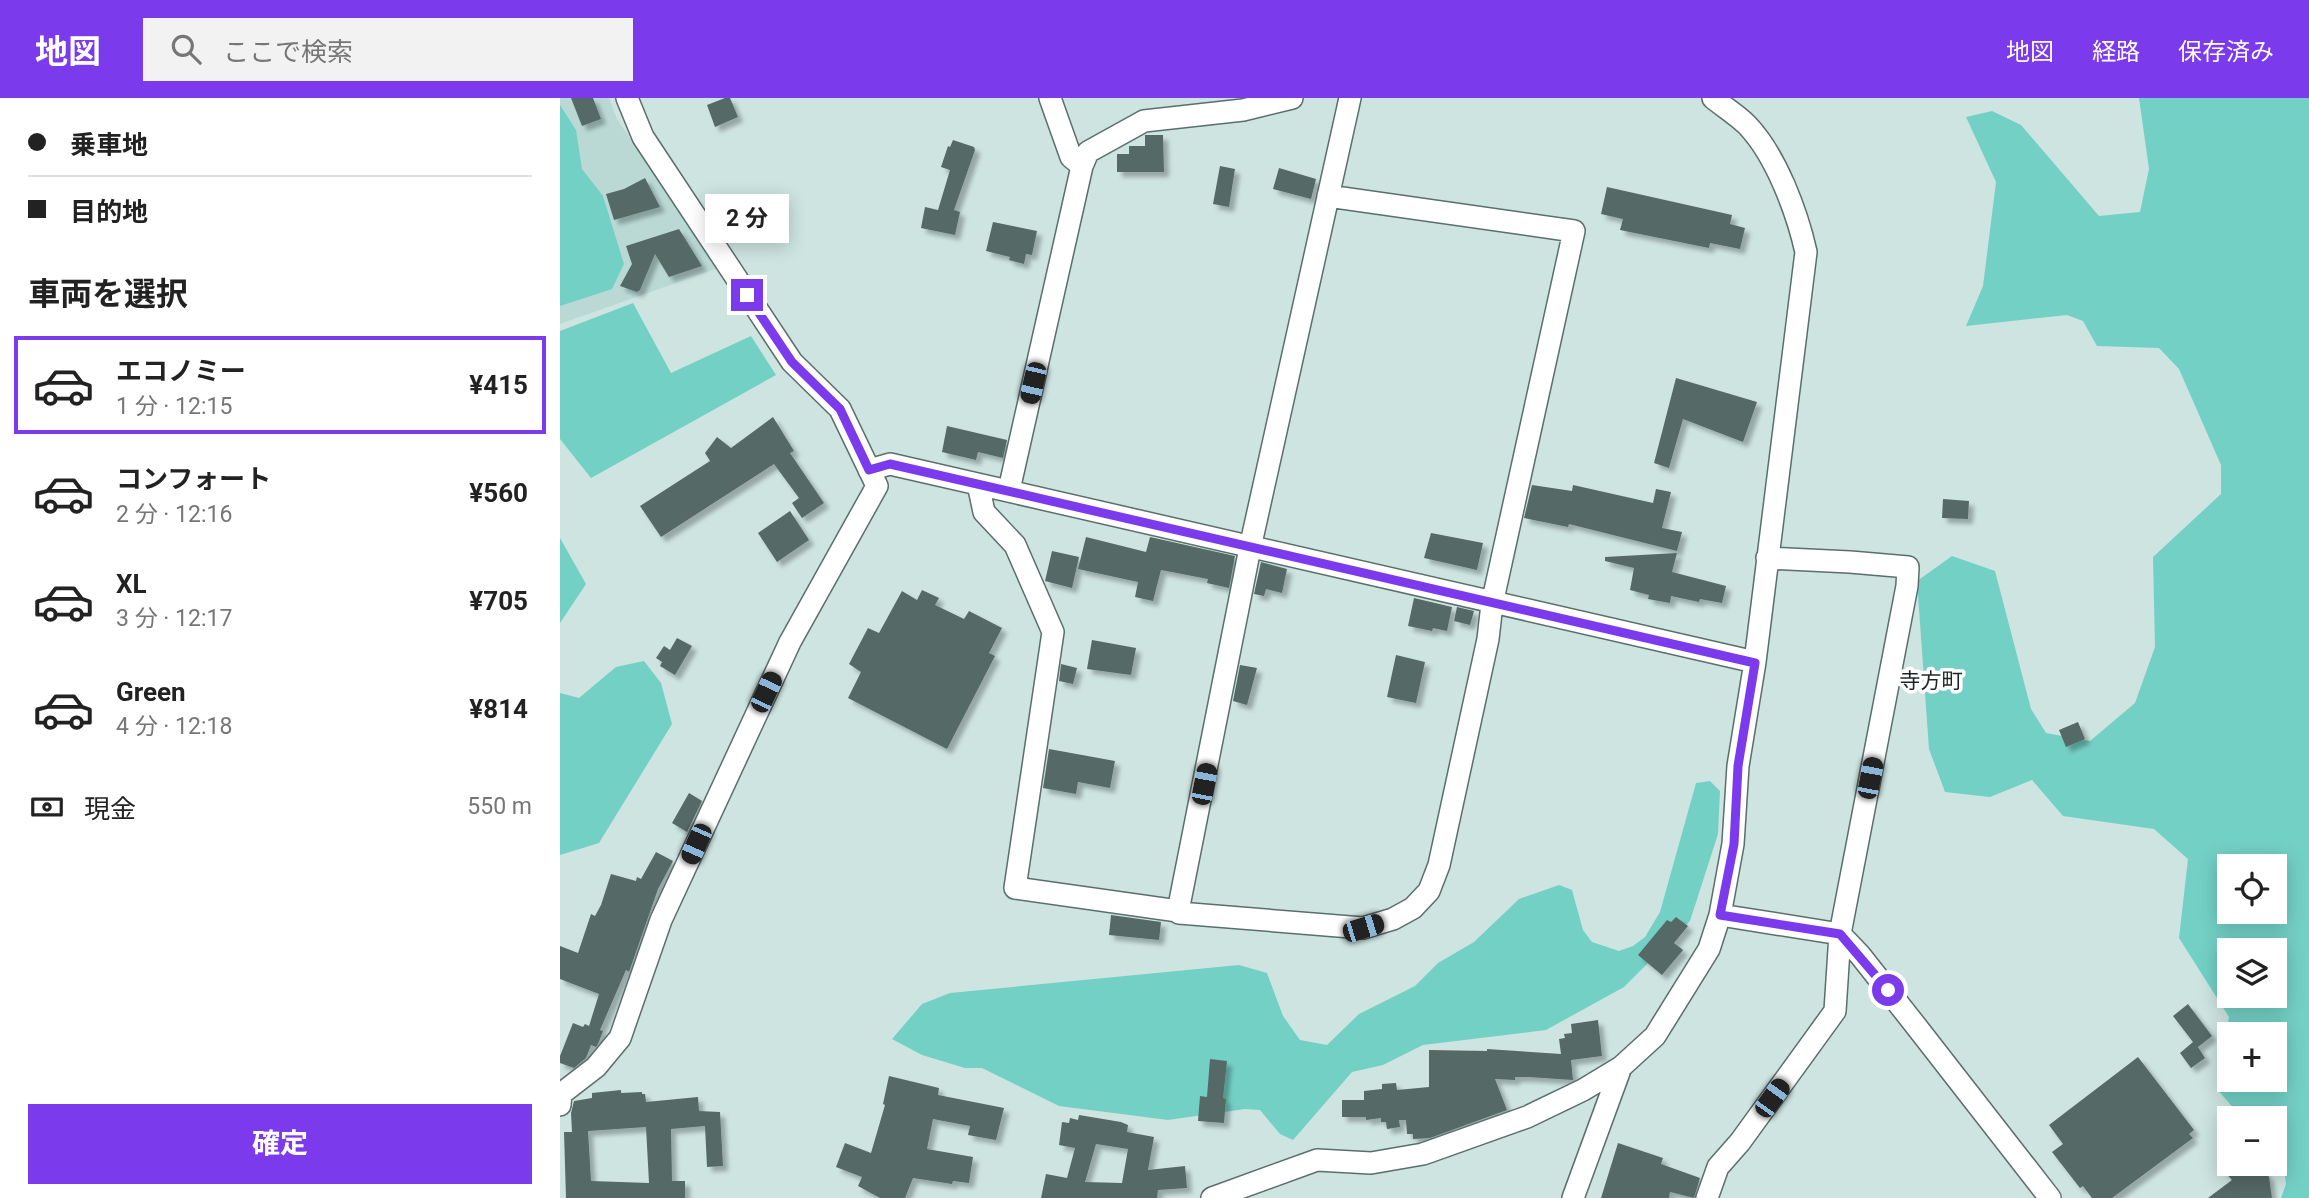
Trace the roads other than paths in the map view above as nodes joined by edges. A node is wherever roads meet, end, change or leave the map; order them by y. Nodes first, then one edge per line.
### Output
1 (627, 98) edge
2 (1050, 98) edge
3 (1292, 98) edge
4 (1350, 98) edge
5 (1713, 98) edge
6 (1082, 166) junction
7 (1328, 196) junction
8 (869, 470) junction
9 (978, 484) junction
10 (1009, 491) junction
11 (1250, 548) junction
12 (1767, 558) junction
13 (1492, 604) junction
14 (1755, 663) junction
15 (1178, 911) junction
16 (1720, 915) junction
17 (1840, 934) junction
18 (1620, 1068) junction
19 (560, 1105) edge
20 (1212, 1198) edge
21 (1573, 1198) edge
22 (1707, 1198) edge
23 (2050, 1198) edge

1 - 8 street
2 - 6 street
3 - 6 street
4 - 7 street
5 - 12 street
6 - 10 street
7 - 11 street
7 - 13 street
8 - 9 street
8 - 19 street
9 - 10 street
9 - 15 street
10 - 11 street
11 - 13 street
11 - 15 street
12 - 14 street
12 - 17 street
13 - 14 street
13 - 15 street
14 - 16 street
16 - 17 street
16 - 18 street
17 - 22 street
17 - 23 street
18 - 20 street
18 - 21 street

